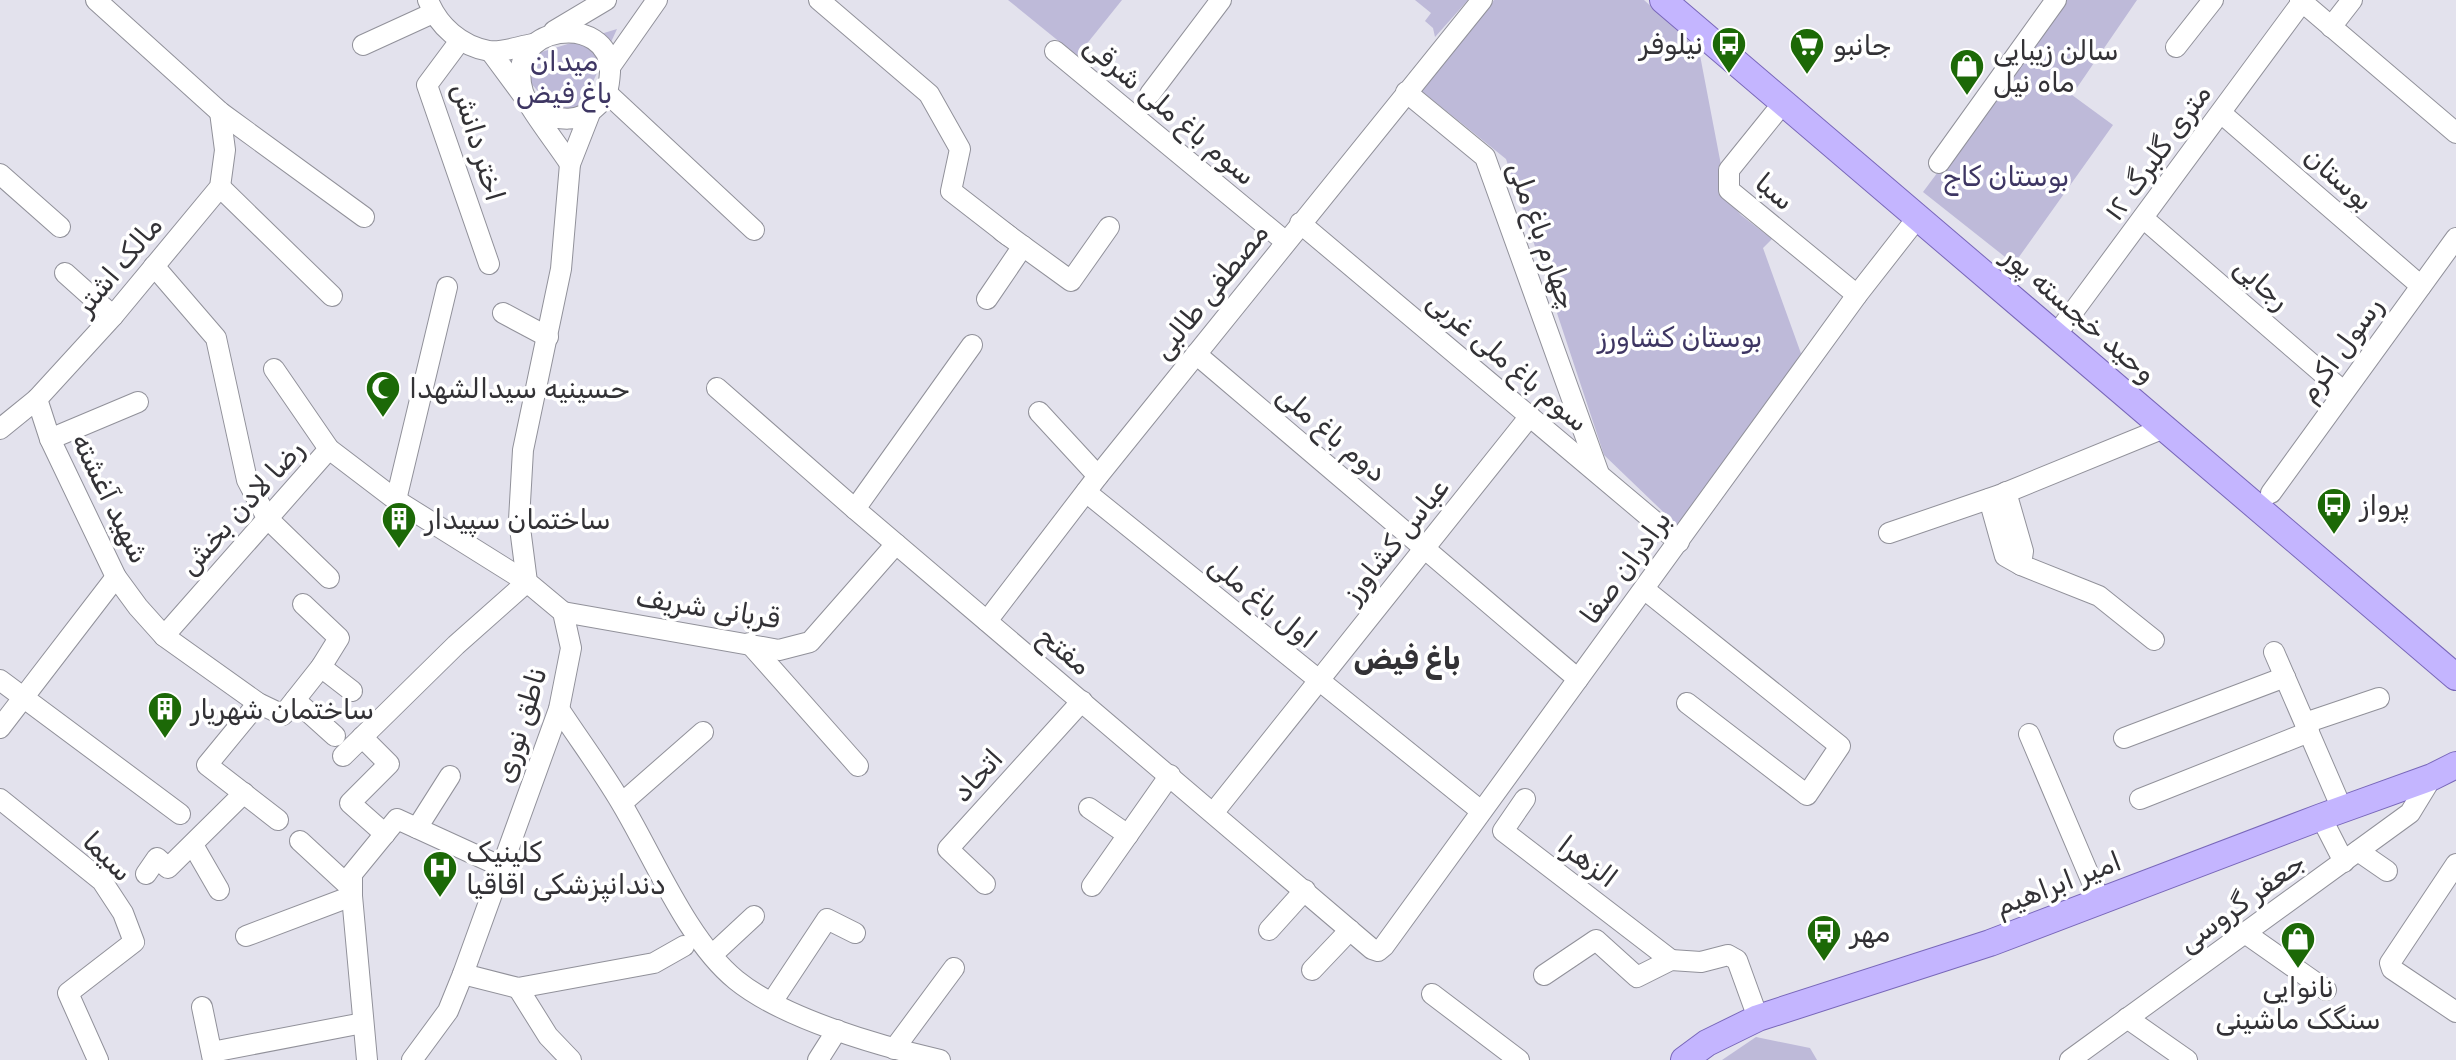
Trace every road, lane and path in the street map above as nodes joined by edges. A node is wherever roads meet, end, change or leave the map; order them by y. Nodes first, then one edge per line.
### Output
1 (96, 0) edge
2 (606, 0) edge
3 (657, 0) edge
4 (819, 0) edge
5 (1221, 0) edge
6 (1482, 0) edge
7 (1663, 0) edge
8 (2056, 0) edge
9 (2213, 0) edge
10 (2352, 0) edge
11 (2301, 1) edge
12 (431, 7) edge
13 (2331, 27) junction
14 (541, 39) junction
15 (459, 42) junction
16 (363, 45) dead end
17 (2176, 47) dead end
18 (1055, 51) dead end
19 (491, 52) junction
20 (610, 67) junction
21 (1406, 92) junction
22 (608, 94) junction
23 (1150, 94) dead end
24 (523, 95) junction
25 (220, 112) junction
26 (536, 112) junction
27 (590, 113) junction
28 (1775, 113) dead end
29 (2221, 113) junction
30 (2456, 133) edge
31 (1939, 163) dead end
32 (570, 164) junction
33 (0, 174) edge
34 (220, 187) junction
35 (364, 217) dead end
36 (1918, 217) junction
37 (2143, 218) junction
38 (1300, 223) junction
39 (60, 227) dead end
40 (1109, 227) dead end
41 (754, 230) dead end
42 (1011, 238) junction
43 (2456, 238) edge
44 (1286, 242) junction
45 (489, 264) dead end
46 (154, 266) junction
47 (65, 273) dead end
48 (2421, 286) junction
49 (447, 287) dead end
50 (1857, 295) junction
51 (332, 296) dead end
52 (987, 299) dead end
53 (503, 313) dead end
54 (113, 316) junction
55 (2056, 335) junction
56 (548, 337) junction
57 (972, 345) dead end
58 (1196, 354) junction
59 (274, 369) dead end
60 (717, 388) dead end
61 (2343, 391) junction
62 (37, 399) junction
63 (138, 402) dead end
64 (1039, 412) dead end
65 (1530, 416) junction
66 (2164, 428) junction
67 (0, 429) edge
68 (50, 439) junction
69 (329, 449) junction
70 (1599, 474) junction
71 (1092, 484) junction
72 (2271, 493) dead end
73 (1998, 496) junction
74 (396, 500) junction
75 (855, 509) junction
76 (267, 518) junction
77 (1889, 533) dead end
78 (1679, 542) junction
79 (896, 544) junction
80 (1425, 548) junction
81 (116, 577) junction
82 (329, 578) dead end
83 (527, 582) junction
84 (1644, 589) junction
85 (303, 604) dead end
86 (563, 612) junction
87 (987, 621) junction
88 (164, 636) junction
89 (2154, 640) dead end
90 (749, 643) junction
91 (2274, 652) dead end
92 (321, 667) junction
93 (2285, 677) junction
94 (2454, 678) edge
95 (1578, 679) junction
96 (0, 680) edge
97 (1318, 682) junction
98 (352, 691) dead end
99 (23, 698) junction
100 (2379, 698) dead end
101 (295, 700) junction
102 (1082, 701) junction
103 (258, 703) junction
104 (1687, 703) dead end
105 (559, 709) junction
106 (0, 728) edge
107 (2307, 728) junction
108 (703, 732) dead end
109 (2029, 734) dead end
110 (335, 736) dead end
111 (362, 737) junction
112 (2124, 738) dead end
113 (2456, 750) edge
114 (343, 756) dead end
115 (2456, 765) edge
116 (858, 766) dead end
117 (1170, 775) junction
118 (450, 776) dead end
119 (2432, 777) junction
120 (244, 793) junction
121 (0, 799) edge
122 (1525, 799) dead end
123 (2140, 799) dead end
124 (622, 803) junction
125 (1089, 808) dead end
126 (1481, 811) junction
127 (1214, 812) junction
128 (2332, 813) junction
129 (180, 814) dead end
130 (278, 820) dead end
131 (417, 828) junction
132 (385, 834) junction
133 (1128, 835) junction
134 (300, 841) dead end
135 (193, 845) junction
136 (2351, 857) junction
137 (2456, 864) edge
138 (502, 867) junction
139 (2387, 871) dead end
140 (146, 874) dead end
141 (985, 884) dead end
142 (352, 886) junction
143 (1092, 886) dead end
144 (219, 890) dead end
145 (1305, 890) junction
146 (2100, 901) junction
147 (754, 916) dead end
148 (1269, 930) dead end
149 (1350, 930) junction
150 (855, 933) dead end
151 (2245, 933) junction
152 (246, 936) dead end
153 (684, 946) dead end
154 (1378, 951) joint
155 (712, 955) junction
156 (1671, 960) junction
157 (954, 968) dead end
158 (1312, 970) dead end
159 (463, 974) junction
160 (1544, 975) dead end
161 (518, 988) junction
162 (2326, 990) dead end
163 (1432, 994) dead end
164 (772, 1002) junction
165 (202, 1007) dead end
166 (2456, 1012) edge
167 (1758, 1018) junction
168 (2127, 1018) junction
169 (363, 1023) junction
170 (837, 1030) junction
171 (894, 1049) junction
172 (212, 1056) edge
173 (98, 1060) edge
174 (367, 1060) edge
175 (412, 1060) edge
176 (571, 1060) edge
177 (818, 1060) edge
178 (939, 1060) edge
179 (1519, 1060) edge
180 (1684, 1060) edge
181 (2070, 1060) edge
182 (2187, 1060) edge

1 - 25 street
2 - 14 street
3 - 20 street
4 - 42 street
5 - 23 street
6 - 21 street, مصطفی طالبی
7 - 36 main road, وحید خجسته پور
8 - 31 street
9 - 17 street
10 - 13 street
11 - 13 street
11 - 29 street, ۱۲ متری گلبرگ
12 - 15 street
12 - 16 street
13 - 30 street
14 - 19 street
14 - 20 street
14 - 24 street
15 - 19 street
15 - 45 street, اختر دانش
18 - 44 street, سوم باغ ملی شرقی
19 - 24 street
20 - 22 street
21 - 38 street, مصطفی طالبی
21 - 70 street, چهارم باغ ملی
22 - 27 street
22 - 41 street
24 - 26 street
25 - 34 street
25 - 35 street
26 - 27 street
26 - 32 street
27 - 32 street
28 - 50 street, سبا
29 - 37 street, ۱۲ متری گلبرگ
29 - 48 street, بوستان
32 - 56 street
33 - 39 street
34 - 46 street, مالک اشتر
34 - 51 street
36 - 50 street, برادران صفا
36 - 55 main road, وحید خجسته پور
37 - 55 street, ۱۲ متری گلبرگ
37 - 61 street, رجایی
38 - 44 street, مصطفی طالبی
38 - 65 street, سوم باغ ملی غربی
40 - 42 street
42 - 52 street
43 - 48 street, رسول اکرم
44 - 58 street, مصطفی طالبی
46 - 54 street, مالک اشتر
46 - 76 street
47 - 54 street
48 - 61 street, رسول اکرم
49 - 74 street
50 - 78 street, برادران صفا
53 - 56 street
54 - 62 street, مالک اشتر
55 - 66 main road, وحید خجسته پور
56 - 83 street
57 - 75 street
58 - 71 street, مصطفی طالبی
58 - 80 street, دوم باغ ملی
59 - 69 street
60 - 75 street, مفتح
61 - 72 street, رسول اکرم
62 - 67 street, مالک اشتر
62 - 68 street, شهید آغشته
63 - 68 street
64 - 71 street, اول باغ ملی
65 - 70 street, سوم باغ ملی غربی
65 - 80 street, عباس کشاورز
66 - 73 street
66 - 94 main road, وحید خجسته پور
68 - 81 street, شهید آغشته
69 - 74 street, رضا لادن بخش
69 - 76 street, رضا لادن بخش
70 - 78 street, سوم باغ ملی غربی
71 - 87 street, مصطفی طالبی
71 - 97 street, اول باغ ملی
73 - 77 street
73 - 89 street
74 - 83 street, رضا لادن بخش
75 - 79 street, مفتح
76 - 82 street
76 - 88 street, رضا لادن بخش
78 - 84 street, برادران صفا
79 - 87 street, مفتح
79 - 90 street, قربانی شریف
80 - 95 street, دوم باغ ملی
80 - 97 street, عباس کشاورز
81 - 88 street, شهید آغشته
81 - 99 street
83 - 86 street
83 - 111 street
84 - 95 street, برادران صفا
84 - 104 street
85 - 92 street
86 - 90 street, قربانی شریف
86 - 105 street, ناطق نوری
87 - 102 street, مفتح
88 - 103 street, شهید آغشته
90 - 116 street
91 - 93 street
92 - 98 street
92 - 101 street
93 - 107 street
93 - 112 street
95 - 126 street, برادران صفا
96 - 99 street
97 - 126 street, اول باغ ملی
97 - 127 street, عباس کشاورز
99 - 106 street
99 - 129 street
100 - 107 street
101 - 103 street
101 - 110 street
102 - 117 street, مفتح
102 - 141 street, اتحاد
103 - 120 street
105 - 124 street
105 - 138 street, ناطق نوری
107 - 123 street
107 - 128 street
108 - 124 street
109 - 146 street
111 - 114 street
111 - 132 street
113 - 119 main road
115 - 119 main road, امیر ابراهیم
117 - 127 street, مفتح
117 - 133 street
118 - 131 street
119 - 128 main road, امیر ابراهیم
119 - 136 street, جعفر گروسی
120 - 130 street
120 - 135 street
121 - 173 street, سیما
122 - 156 street, الزهرا
124 - 155 street
125 - 133 street
126 - 154 street, برادران صفا
127 - 145 street, مفتح
128 - 136 street
128 - 146 main road, امیر ابراهیم
131 - 132 street
131 - 138 street
132 - 142 street
133 - 143 street
134 - 142 street
135 - 140 street
135 - 144 street
136 - 139 street
136 - 151 street, جعفر گروسی
137 - 166 street
138 - 159 street, ناطق نوری
142 - 152 street
142 - 169 street
145 - 148 street
145 - 149 street, مفتح
146 - 167 main road, امیر ابراهیم
147 - 155 street
149 - 154 street, مفتح
149 - 158 street
150 - 164 street
151 - 162 street
151 - 168 street, جعفر گروسی
153 - 161 street
155 - 164 street
156 - 160 street
156 - 167 street
157 - 171 street
159 - 161 street
159 - 175 street, ناطق نوری
161 - 176 street
163 - 179 street
164 - 170 street
165 - 172 street
167 - 180 main road, امیر ابراهیم
168 - 181 street, جعفر گروسی
168 - 182 street
169 - 172 street
169 - 174 street
170 - 171 street
170 - 177 street
171 - 178 street

